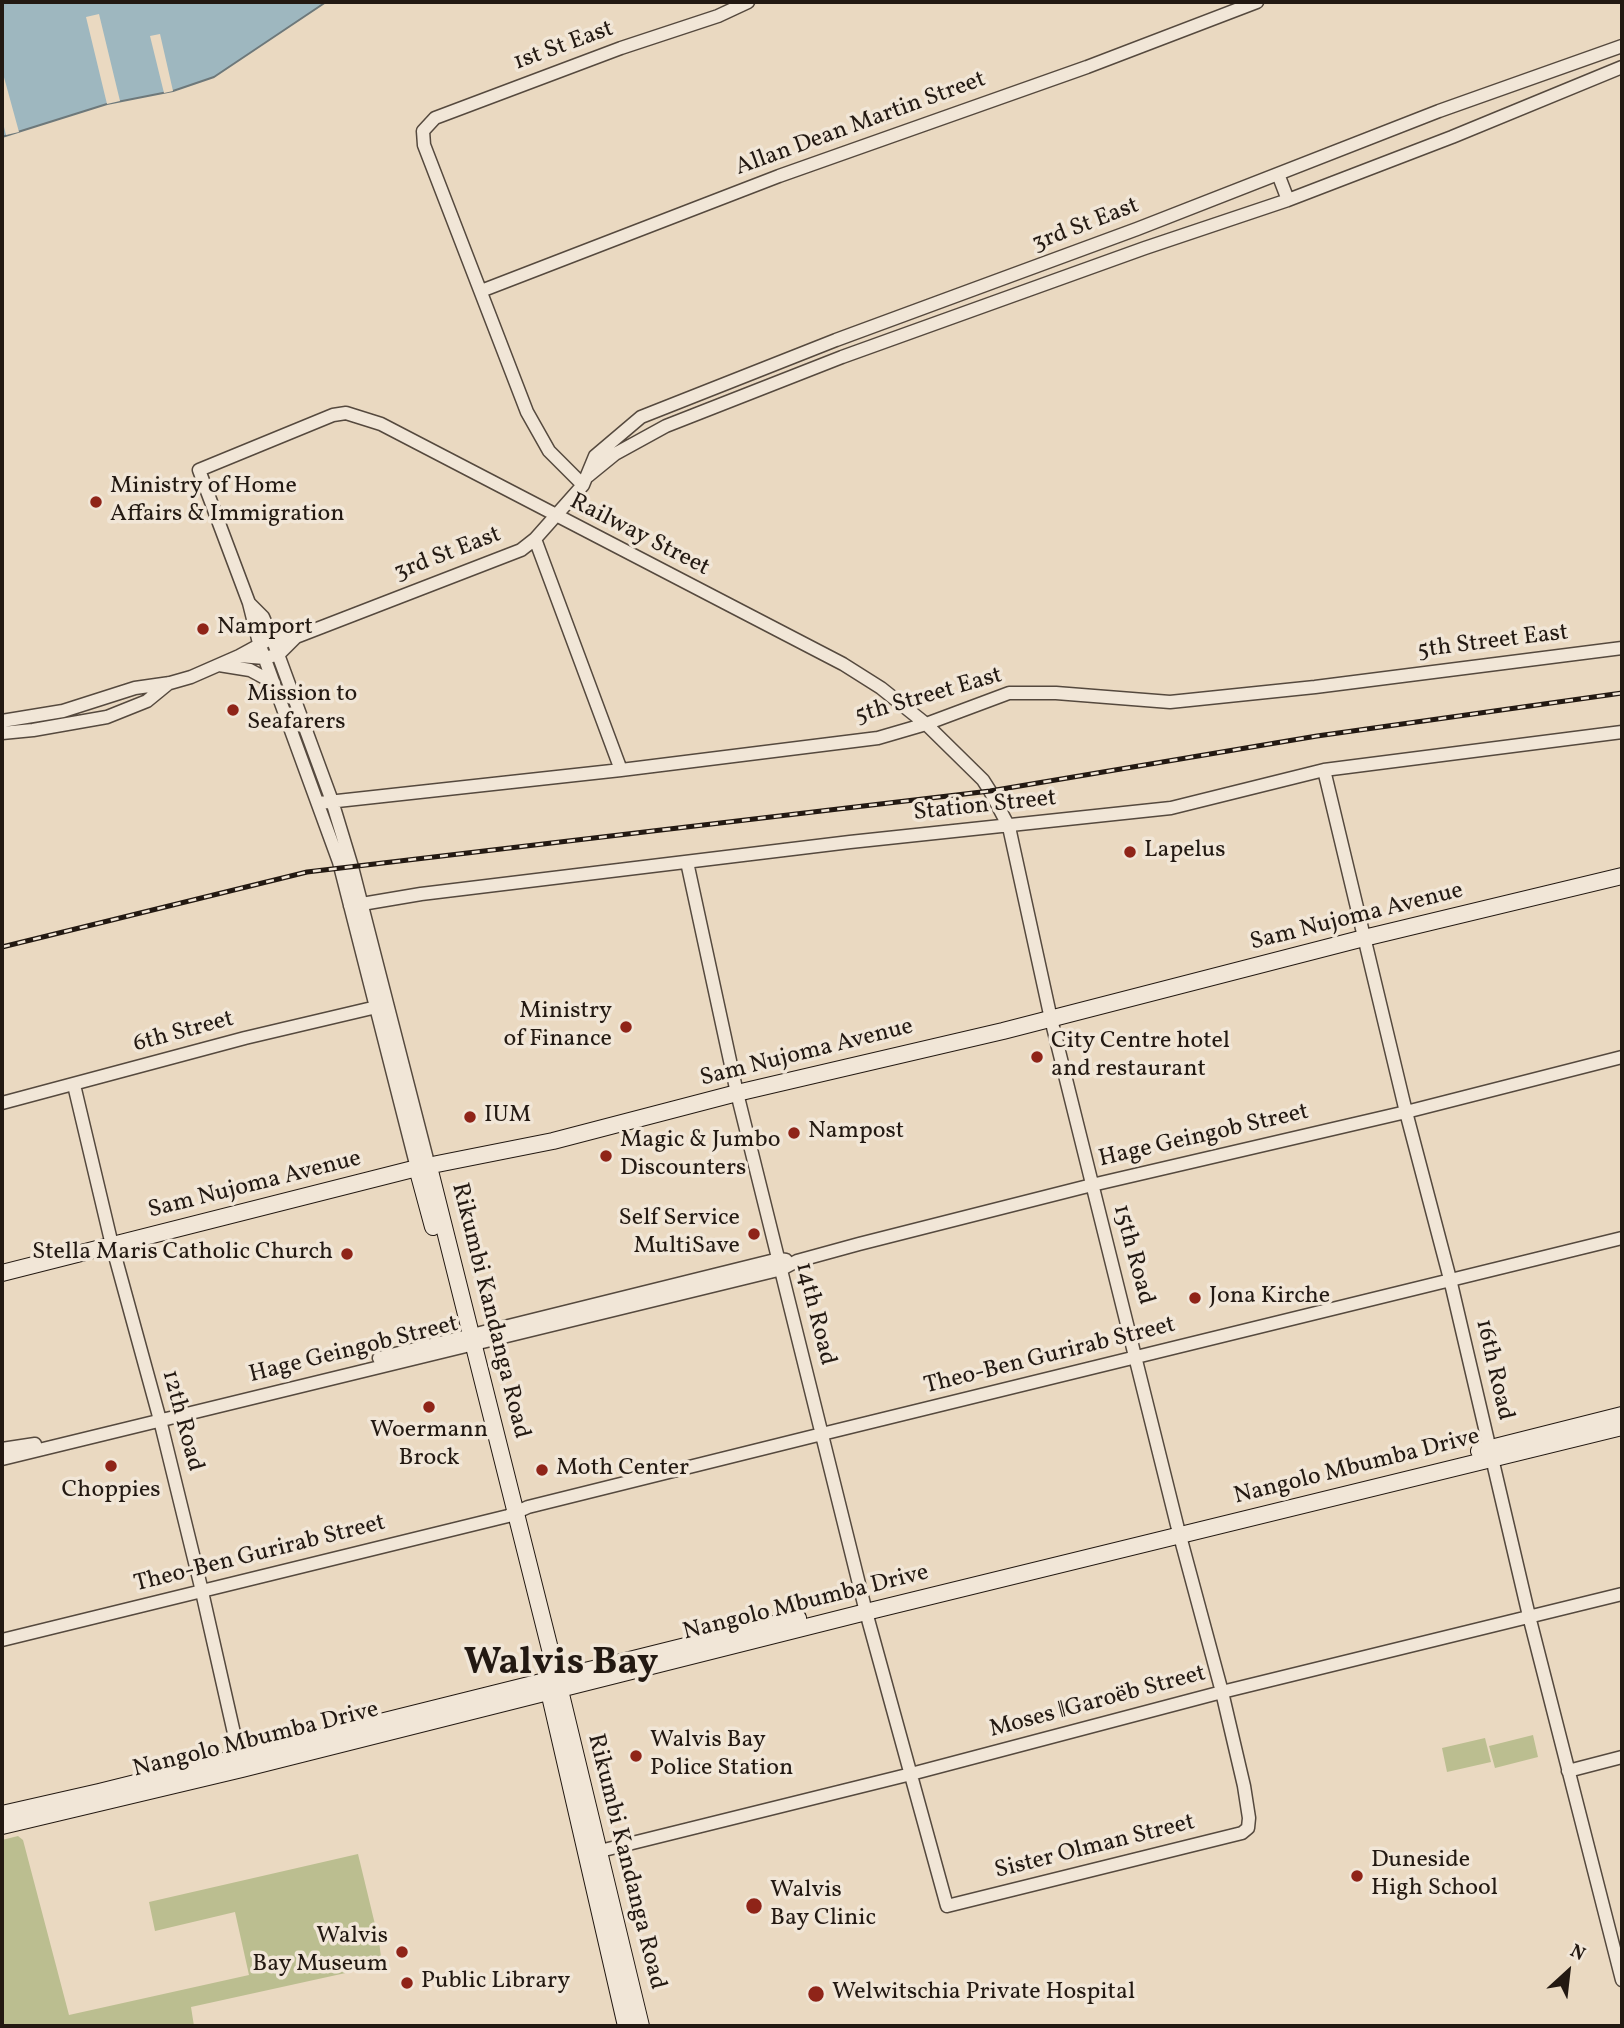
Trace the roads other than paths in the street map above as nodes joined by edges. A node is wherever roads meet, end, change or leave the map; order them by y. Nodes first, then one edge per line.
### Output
1 (748, 2) edge
2 (1257, 2) edge
3 (1622, 46) edge
4 (1622, 67) edge
5 (1278, 174) junction
6 (1288, 200) junction
7 (1137, 229) junction
8 (1145, 248) junction
9 (1065, 257) junction
10 (1072, 275) junction
11 (481, 292) junction
12 (586, 480) junction
13 (556, 516) junction
14 (535, 539) junction
15 (249, 603) junction
16 (296, 637) junction
17 (272, 638) junction
18 (259, 643) junction
19 (1622, 648) edge
20 (279, 654) junction
21 (239, 656) junction
22 (265, 658) junction
23 (217, 664) junction
24 (170, 683) junction
25 (274, 683) junction
26 (2, 721) edge
27 (926, 724) junction
28 (1622, 732) edge
29 (2, 733) edge
30 (621, 770) junction
31 (1324, 770) junction
32 (325, 802) junction
33 (1009, 827) junction
34 (687, 862) junction
35 (1622, 876) edge
36 (355, 906) junction
37 (1364, 939) junction
38 (383, 1006) junction
39 (1051, 1019) junction
40 (1622, 1057) edge
41 (74, 1085) junction
42 (737, 1093) junction
43 (2, 1102) edge
44 (1406, 1112) junction
45 (424, 1168) junction
46 (1092, 1185) junction
47 (1622, 1238) edge
48 (112, 1245) junction
49 (780, 1264) junction
50 (2, 1273) edge
51 (1450, 1279) junction
52 (468, 1340) junction
53 (1137, 1357) junction
54 (1622, 1415) edge
55 (159, 1416) junction
56 (1622, 1427) edge
57 (822, 1434) junction
58 (2, 1449) edge
59 (1491, 1453) junction
60 (2, 1459) edge
61 (514, 1510) junction
62 (1179, 1530) junction
63 (201, 1586) junction
64 (1622, 1594) edge
65 (865, 1607) junction
66 (1529, 1616) junction
67 (2, 1632) edge
68 (2, 1640) edge
69 (553, 1684) junction
70 (1222, 1692) junction
71 (527, 1697) junction
72 (563, 1754) junction
73 (1622, 1757) edge
74 (240, 1763) junction
75 (1568, 1771) junction
76 (911, 1774) junction
77 (2, 1814) edge
78 (2, 1826) edge
79 (592, 1853) junction
80 (1622, 1980) edge
81 (626, 2026) edge
82 (641, 2026) edge

1 - 11 street, 1st St East
2 - 11 street, Allan Dean Martin Street
3 - 5 street, 3rd St East
4 - 6 street, 3rd St East
5 - 6 street
5 - 7 street, 3rd St East
6 - 8 street, 3rd St East
7 - 8 street
7 - 9 street, 3rd St East
8 - 10 street, 3rd St East
9 - 10 street
9 - 12 street, 3rd St East
10 - 12 street, 3rd St East
11 - 12 street
12 - 13 street, 3rd St East
13 - 14 street, 3rd St East
13 - 15 street, Railway Street
13 - 27 street, Railway Street
14 - 16 street, 3rd St East
14 - 30 street
15 - 17 street
15 - 18 street
16 - 17 street, 3rd St East
16 - 20 street, 3rd St East
17 - 18 street, 3rd St East
17 - 20 street, Rikumbi Kandanga Road
18 - 21 street, 3rd St East
18 - 22 street, Rikumbi Kandanga Road
19 - 27 street, 5th Street East
20 - 22 street
20 - 32 street, Rikumbi Kandanga Road
21 - 22 street
21 - 23 street
22 - 25 street, Rikumbi Kandanga Road
23 - 24 street
23 - 25 street
24 - 26 street
24 - 29 street
25 - 32 street, Rikumbi Kandanga Road
27 - 30 street, 5th Street East
27 - 33 street, Railway Street
28 - 31 street, Station Street
30 - 32 street, 5th Street East
31 - 33 street, Station Street
31 - 37 street, 16th Road
32 - 36 street, Rikumbi Kandanga Road
33 - 34 street, Station Street
33 - 39 street, 15th Road
34 - 36 street, Station Street
34 - 42 street, 14th Road
35 - 37 main road, Sam Nujoma Avenue
36 - 38 street, Rikumbi Kandanga Road
37 - 39 main road, Sam Nujoma Avenue
37 - 44 street, 16th Road
38 - 41 street, 6th Street
38 - 45 street, Rikumbi Kandanga Road
39 - 42 main road, Sam Nujoma Avenue
39 - 46 street, 15th Road
40 - 44 street, Hage Geingob Street
41 - 43 street, 6th Street
41 - 48 street, 12th Road
42 - 45 main road, Sam Nujoma Avenue
42 - 49 street, 14th Road
44 - 46 street, Hage Geingob Street
44 - 51 street, 16th Road
45 - 48 main road, Sam Nujoma Avenue
45 - 52 main road, Rikumbi Kandanga Road
46 - 49 street, Hage Geingob Street
46 - 53 street, 15th Road
47 - 51 street, Theo-Ben Gurirab Street
48 - 50 main road, Sam Nujoma Avenue
48 - 55 street, 12th Road
49 - 52 street, Hage Geingob Street
49 - 57 street, 14th Road
51 - 53 street, Theo-Ben Gurirab Street
51 - 59 street, 16th Road
52 - 55 street, Hage Geingob Street
52 - 61 main road, Rikumbi Kandanga Road
53 - 57 street, Theo-Ben Gurirab Street
53 - 62 street, 15th Road
54 - 59 main road, Nangolo Mbumba Drive
55 - 58 street, Hage Geingob Street
55 - 60 street, Hage Geingob Street
55 - 63 street, 12th Road
56 - 59 main road, Nangolo Mbumba Drive
57 - 61 street, Theo-Ben Gurirab Street
57 - 65 street, 14th Road
59 - 62 main road, Nangolo Mbumba Drive
59 - 66 street, 16th Road
61 - 63 street, Theo-Ben Gurirab Street
61 - 69 main road, Rikumbi Kandanga Road
62 - 65 main road, Nangolo Mbumba Drive
62 - 70 street, 15th Road
63 - 67 street, Theo-Ben Gurirab Street
63 - 68 street, Theo-Ben Gurirab Street
63 - 74 street, 12th Road
64 - 66 street, Moses ǁGaroëb Street
65 - 69 main road, Nangolo Mbumba Drive
65 - 76 street, 14th Road
66 - 70 street, Moses ǁGaroëb Street
66 - 75 street, 16th Road
69 - 71 main road, Nangolo Mbumba Drive
69 - 72 main road, Rikumbi Kandanga Road
69 - 74 main road, Nangolo Mbumba Drive
69 - 79 main road, Rikumbi Kandanga Road
70 - 76 street, Moses ǁGaroëb Street
70 - 76 street, Sister Olman Street
71 - 72 main road
71 - 74 main road, Nangolo Mbumba Drive
72 - 79 main road, Rikumbi Kandanga Road
73 - 75 street
74 - 77 main road, Nangolo Mbumba Drive
74 - 78 main road, Nangolo Mbumba Drive
75 - 80 street, 16th Road
76 - 79 street, Moses ǁGaroëb Street
79 - 81 main road, Rikumbi Kandanga Road
79 - 82 main road, Rikumbi Kandanga Road

